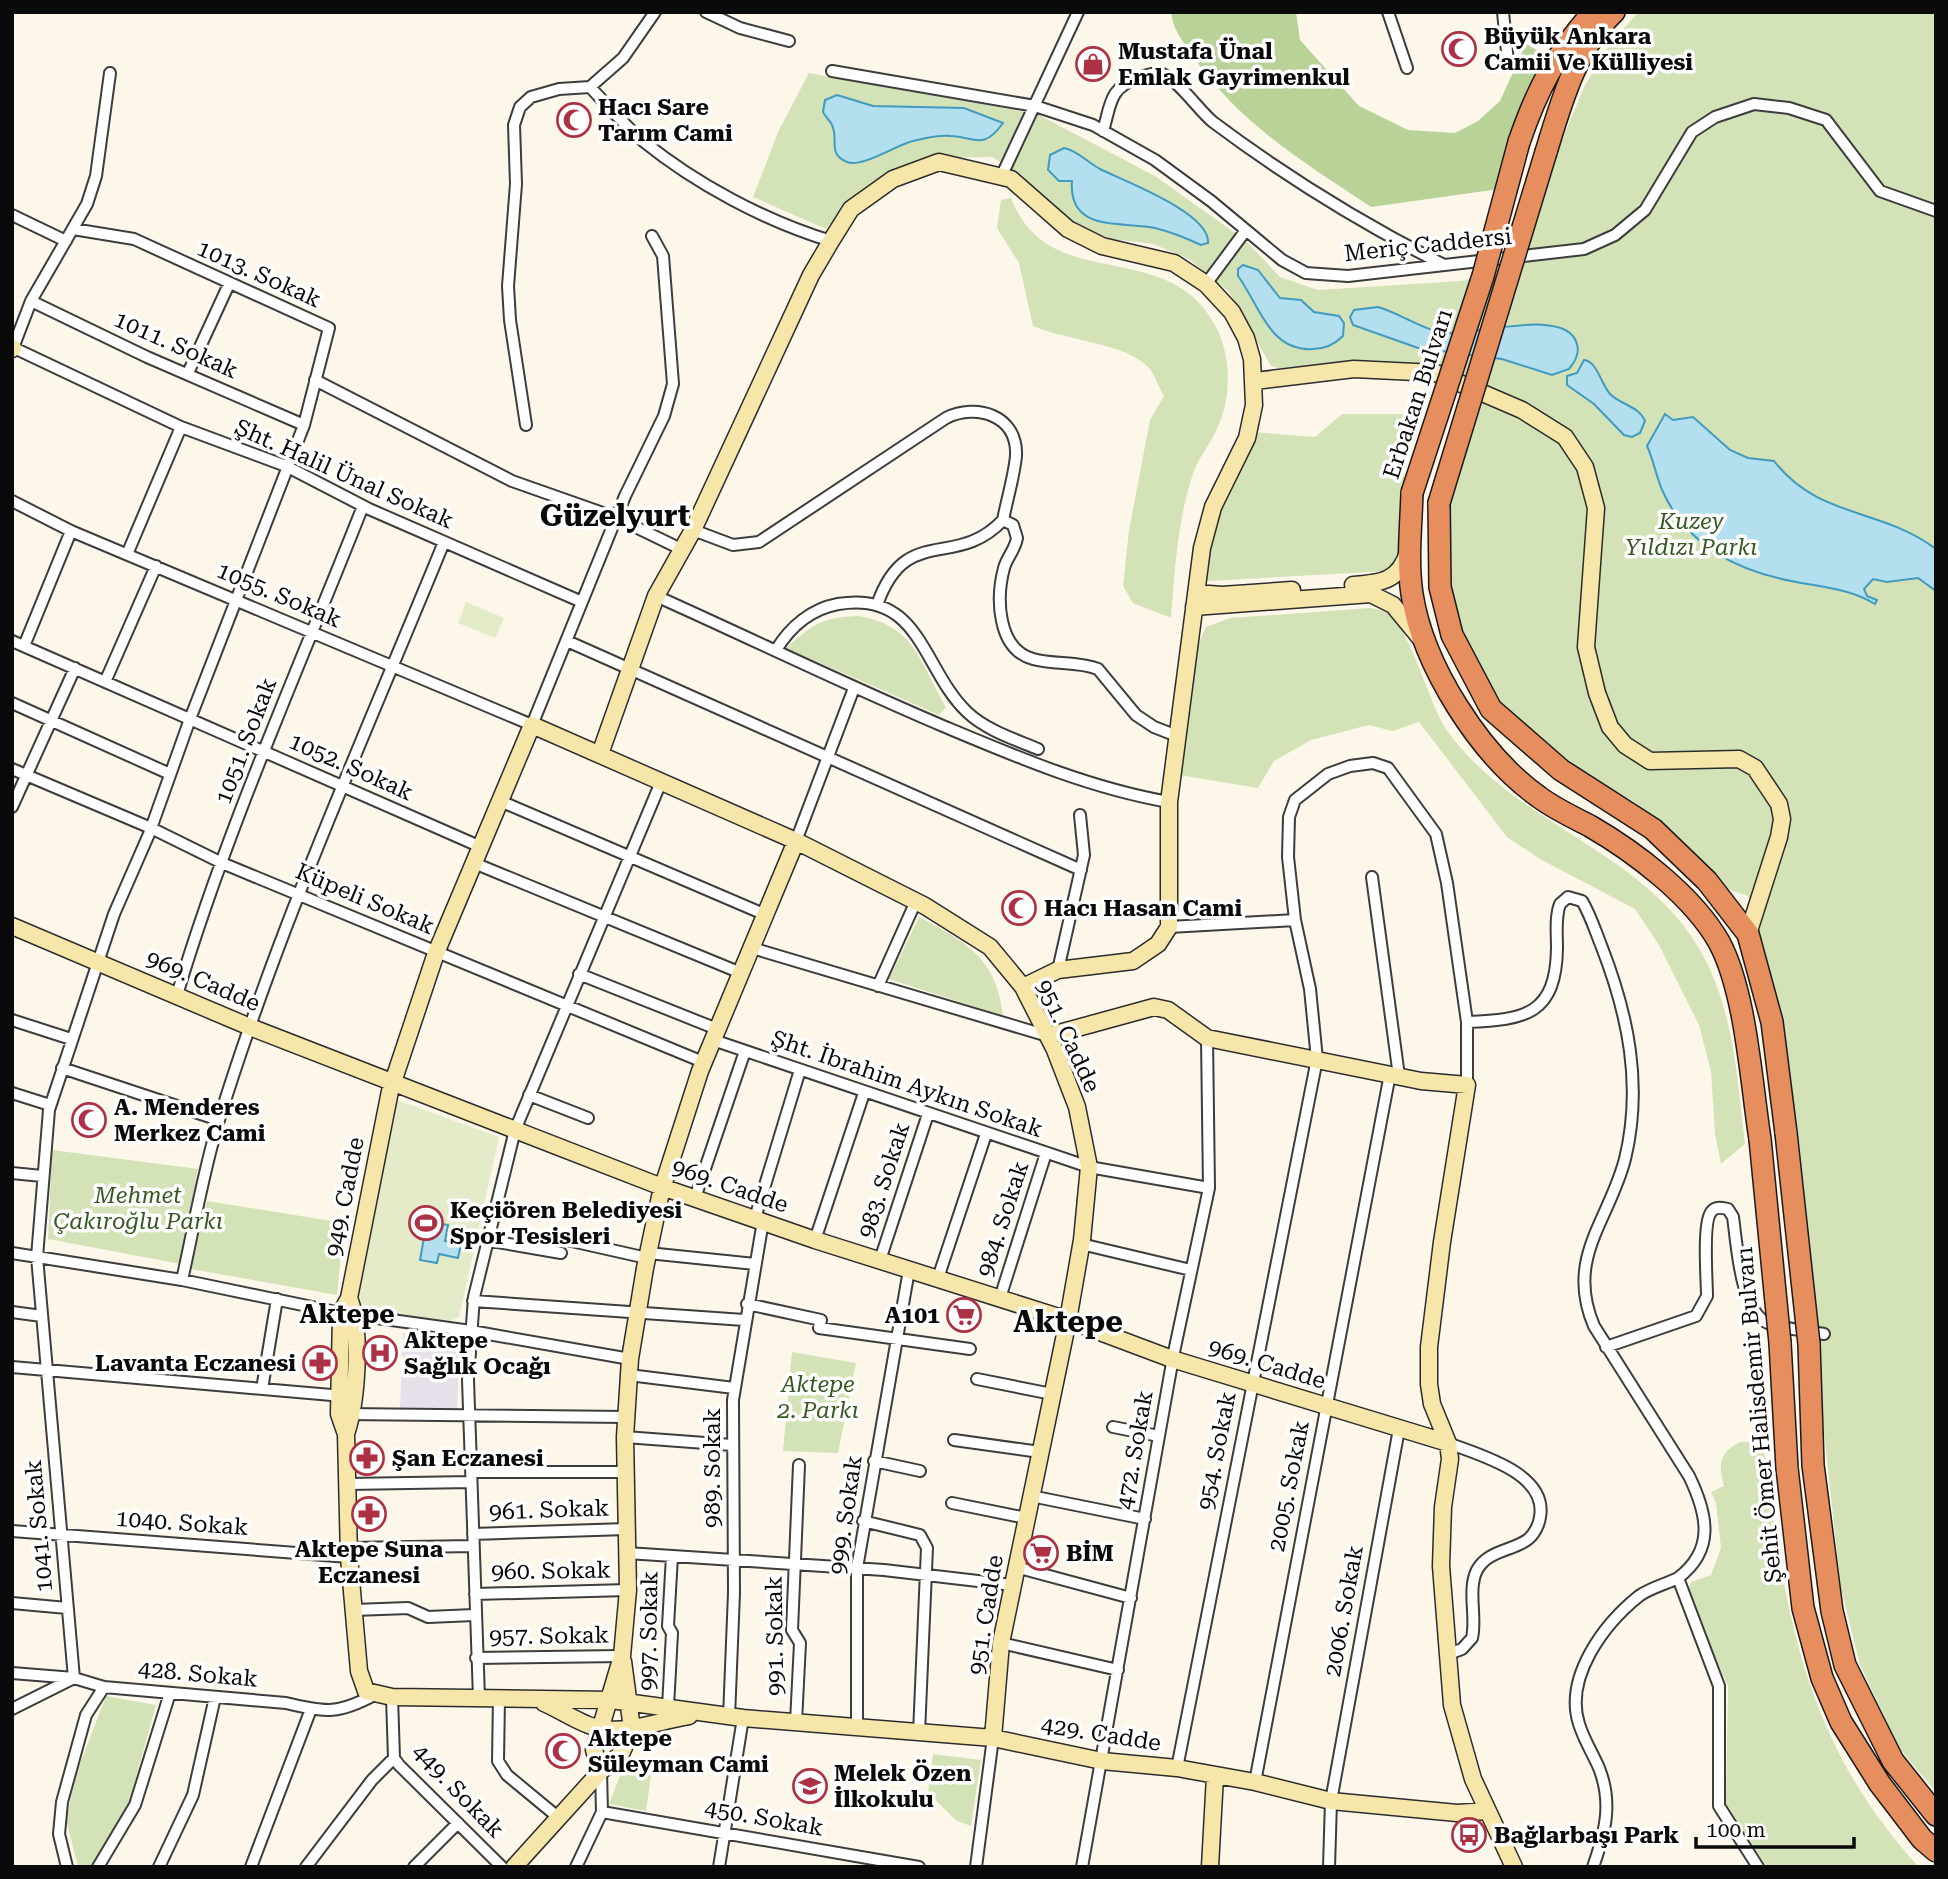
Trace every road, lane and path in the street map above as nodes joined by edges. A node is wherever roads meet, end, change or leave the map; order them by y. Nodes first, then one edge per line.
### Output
1 (654, 12) edge
2 (706, 12) edge
3 (1078, 12) edge
4 (1388, 12) edge
5 (1503, 12) edge
6 (1593, 12) edge
7 (1614, 12) edge
8 (789, 41) dead end
9 (1508, 62) dead end
10 (1406, 68) dead end
11 (832, 71) dead end
12 (110, 72) dead end
13 (590, 87) junction
14 (1035, 106) junction
15 (1103, 131) junction
16 (1002, 175) junction
17 (1936, 211) edge
18 (12, 215) edge
19 (73, 229) junction
20 (1246, 230) junction
21 (652, 236) dead end
22 (66, 241) junction
23 (831, 241) junction
24 (1444, 265) junction
25 (229, 284) junction
26 (1206, 284) junction
27 (31, 301) junction
28 (12, 348) edge
29 (188, 373) junction
30 (315, 380) junction
31 (1255, 381) junction
32 (304, 425) junction
33 (526, 425) dead end
34 (181, 427) junction
35 (286, 466) junction
36 (12, 501) edge
37 (363, 506) junction
38 (617, 518) junction
39 (1003, 520) junction
40 (692, 530) junction
41 (71, 531) junction
42 (444, 542) junction
43 (1410, 543) junction
44 (683, 550) junction
45 (128, 552) junction
46 (156, 566) junction
47 (656, 596) junction
48 (1195, 600) junction
49 (238, 601) junction
50 (582, 602) junction
51 (877, 605) junction
52 (313, 632) junction
53 (12, 641) edge
54 (566, 641) junction
55 (24, 646) junction
56 (1427, 647) junction
57 (776, 650) junction
58 (394, 666) junction
59 (75, 668) junction
60 (628, 669) junction
61 (105, 682) junction
62 (854, 688) junction
63 (12, 703) edge
64 (190, 719) junction
65 (51, 720) junction
66 (532, 724) junction
67 (1177, 736) junction
68 (1038, 750) dead end
69 (263, 751) junction
70 (600, 754) junction
71 (829, 757) junction
72 (12, 769) edge
73 (25, 774) junction
74 (170, 774) junction
75 (661, 782) junction
76 (342, 786) junction
77 (500, 801) junction
78 (1169, 802) junction
79 (12, 807) edge
80 (1080, 815) dead end
81 (151, 828) junction
82 (796, 841) junction
83 (481, 847) junction
84 (630, 854) junction
85 (222, 863) junction
86 (474, 863) junction
87 (1082, 870) junction
88 (1372, 877) dead end
89 (299, 894) junction
90 (916, 901) junction
91 (766, 915) junction
92 (603, 916) junction
93 (1295, 920) junction
94 (12, 926) edge
95 (1169, 927) junction
96 (1748, 934) junction
97 (1718, 942) joint
98 (752, 948) junction
99 (436, 953) junction
100 (100, 961) junction
101 (1058, 970) junction
102 (741, 973) junction
103 (579, 974) junction
104 (878, 986) junction
105 (1023, 987) junction
106 (177, 995) junction
107 (565, 1006) junction
108 (12, 1020) edge
109 (1467, 1022) junction
110 (250, 1027) junction
111 (715, 1035) junction
112 (1048, 1036) junction
113 (1208, 1038) junction
114 (71, 1039) junction
115 (745, 1051) junction
116 (1317, 1059) junction
117 (703, 1062) junction
118 (62, 1068) junction
119 (800, 1070) junction
120 (1394, 1075) junction
121 (393, 1084) junction
122 (1468, 1085) junction
123 (12, 1093) edge
124 (864, 1093) junction
125 (529, 1095) junction
126 (50, 1105) junction
127 (928, 1114) junction
128 (588, 1118) dead end
129 (219, 1120) junction
130 (515, 1130) junction
131 (986, 1134) junction
132 (1046, 1153) junction
133 (1088, 1167) junction
134 (12, 1173) edge
135 (42, 1176) junction
136 (663, 1186) junction
137 (1209, 1188) junction
138 (695, 1198) junction
139 (759, 1220) junction
140 (486, 1240) junction
141 (566, 1240) dead end
142 (815, 1240) junction
143 (1081, 1244) junction
144 (12, 1253) edge
145 (561, 1253) dead end
146 (647, 1256) junction
147 (37, 1257) junction
148 (880, 1260) junction
149 (755, 1264) junction
150 (909, 1269) junction
151 (1191, 1270) junction
152 (939, 1278) junction
153 (183, 1280) junction
154 (1000, 1298) junction
155 (277, 1299) junction
156 (474, 1301) junction
157 (747, 1304) junction
158 (12, 1312) edge
159 (348, 1314) junction
160 (637, 1314) junction
161 (42, 1316) junction
162 (744, 1320) junction
163 (1068, 1320) junction
164 (471, 1333) junction
165 (896, 1339) junction
166 (1816, 1339) junction
167 (1606, 1347) junction
168 (971, 1349) dead end
169 (1172, 1359) junction
170 (12, 1367) edge
171 (629, 1367) junction
172 (47, 1370) junction
173 (977, 1379) dead end
174 (1252, 1383) junction
175 (734, 1388) junction
176 (262, 1389) junction
177 (1052, 1394) junction
178 (346, 1396) junction
179 (1326, 1406) junction
180 (469, 1417) junction
181 (626, 1417) junction
182 (346, 1420) junction
183 (1113, 1427) dead end
184 (1399, 1429) junction
185 (1159, 1436) junction
186 (625, 1437) junction
187 (954, 1440) dead end
188 (1448, 1443) junction
189 (732, 1445) junction
190 (1040, 1452) junction
191 (874, 1461) junction
192 (799, 1465) dead end
193 (920, 1471) dead end
194 (626, 1472) junction
195 (471, 1477) junction
196 (347, 1484) junction
197 (1031, 1496) junction
198 (952, 1503) dead end
199 (1026, 1518) junction
200 (1145, 1519) junction
201 (863, 1521) junction
202 (627, 1529) junction
203 (12, 1531) edge
204 (473, 1534) junction
205 (60, 1535) junction
206 (473, 1546) junction
207 (349, 1552) junction
208 (627, 1553) junction
209 (672, 1556) junction
210 (733, 1559) junction
211 (795, 1563) junction
212 (1016, 1567) junction
213 (858, 1568) junction
214 (925, 1573) junction
215 (1678, 1578) junction
216 (1012, 1585) junction
217 (628, 1590) junction
218 (475, 1594) junction
219 (1131, 1598) junction
220 (12, 1603) edge
221 (67, 1608) junction
222 (354, 1610) junction
223 (474, 1615) junction
224 (1001, 1643) junction
225 (1446, 1655) junction
226 (622, 1656) junction
227 (476, 1658) junction
228 (1118, 1670) junction
229 (12, 1673) edge
230 (74, 1678) junction
231 (104, 1687) junction
232 (170, 1693) junction
233 (384, 1695) junction
234 (215, 1697) junction
235 (479, 1698) junction
236 (499, 1698) junction
237 (538, 1700) junction
238 (611, 1700) junction
239 (630, 1703) junction
240 (668, 1707) junction
241 (12, 1709) edge
242 (310, 1709) junction
243 (706, 1714) junction
244 (736, 1717) junction
245 (796, 1722) junction
246 (858, 1727) junction
247 (598, 1728) junction
248 (632, 1729) junction
249 (919, 1734) junction
250 (993, 1738) junction
251 (394, 1758) junction
252 (1102, 1761) junction
253 (1177, 1769) junction
254 (601, 1771) junction
255 (1215, 1776) junction
256 (1255, 1782) junction
257 (1331, 1801) junction
258 (1487, 1811) junction
259 (602, 1812) junction
260 (1936, 1815) edge
261 (559, 1818) junction
262 (458, 1822) junction
263 (725, 1831) junction
264 (1936, 1851) edge
265 (875, 1863) edge
266 (67, 1867) edge
267 (98, 1867) edge
268 (159, 1867) edge
269 (251, 1867) edge
270 (306, 1867) edge
271 (414, 1867) edge
272 (502, 1867) edge
273 (514, 1867) edge
274 (576, 1867) edge
275 (719, 1867) edge
276 (919, 1867) edge
277 (976, 1867) edge
278 (1082, 1867) edge
279 (1210, 1867) edge
280 (1329, 1867) edge
281 (1514, 1867) edge
282 (1593, 1867) edge
283 (1759, 1867) edge

1 - 13 street
2 - 8 street
3 - 14 street
4 - 10 street
5 - 9 street
6 - 43 highway, Erbakan Bulvarı, bridge
7 - 96 highway, bridge
11 - 14 street, Meriç Caddersi
12 - 19 street
13 - 23 street
13 - 33 street
14 - 15 street, Meriç Caddersi
14 - 16 street
15 - 20 street, Meriç Caddersi
15 - 24 street
16 - 23 street
16 - 26 street
17 - 24 street, Meriç Caddersi
18 - 22 street
19 - 22 street
19 - 25 street, 1013. Sokak
20 - 24 street, Meriç Caddersi
20 - 26 street
21 - 38 street
22 - 27 street
23 - 40 street
25 - 29 street
25 - 30 street, 1013. Sokak
26 - 31 street
27 - 28 street
27 - 29 street, 1011. Sokak
28 - 34 street, Şht. Halil Ünal Sokak
29 - 32 street, 1011. Sokak
30 - 32 street, 1013. Sokak
30 - 38 street
31 - 48 street
31 - 96 street
32 - 35 street, 1013. Sokak
34 - 35 street, Şht. Halil Ünal Sokak
34 - 45 street
35 - 37 street, Şht. Halil Ünal Sokak
35 - 49 street, 1013. Sokak
36 - 41 street, 1055. Sokak
37 - 42 street, Şht. Halil Ünal Sokak
37 - 52 street, 1051. Sokak
38 - 44 street
38 - 50 street
39 - 40 street
39 - 51 street
39 - 67 street
40 - 44 street
41 - 45 street, 1055. Sokak
41 - 55 street
42 - 50 street, Şht. Halil Ünal Sokak
42 - 58 street
43 - 48 street
43 - 56 highway, Erbakan Bulvarı
44 - 47 street
45 - 46 street, 1055. Sokak
46 - 49 street, 1055. Sokak
46 - 61 street
47 - 57 street
47 - 60 street
48 - 56 street
48 - 67 street
49 - 52 street, 1055. Sokak
49 - 64 street, 1013. Sokak
50 - 54 street
51 - 57 street
51 - 68 street
52 - 58 street, 1055. Sokak
52 - 69 street, 1051. Sokak
53 - 55 street, 1052. Sokak
54 - 60 street
54 - 66 street
55 - 59 street, 1052. Sokak
56 - 97 highway, Erbakan Bulvarı
57 - 62 street
58 - 66 street, 1055. Sokak
58 - 76 street
59 - 61 street, 1052. Sokak
59 - 65 street
60 - 70 street
60 - 71 street
61 - 64 street, 1052. Sokak
62 - 71 street
62 - 78 street
63 - 65 street
64 - 69 street, 1052. Sokak
64 - 74 street, 1041. Sokak
65 - 73 street
65 - 74 street
66 - 70 street, 951. Cadde
66 - 77 street, 949. Cadde
67 - 78 street
69 - 76 street, 1052. Sokak
69 - 85 street, 1051. Sokak
70 - 75 street, 951. Cadde
71 - 82 street
71 - 87 street
72 - 73 street, Küpeli Sokak
73 - 79 street
73 - 81 street, Küpeli Sokak
74 - 81 street, 1041. Sokak
75 - 82 street, 951. Cadde
75 - 84 street
76 - 83 street, 1052. Sokak
76 - 89 street
77 - 83 street, 949. Cadde
77 - 84 street
78 - 95 street
80 - 87 street
81 - 85 street, Küpeli Sokak
81 - 100 street, 1041. Sokak
82 - 90 street, 951. Cadde
82 - 91 street
83 - 86 street, 949. Cadde
84 - 91 street
84 - 92 street
85 - 89 street, Küpeli Sokak
85 - 106 street, 1051. Sokak
86 - 92 street
86 - 99 street, 949. Cadde
87 - 101 street
88 - 120 street, 2005. Sokak
89 - 99 street, Küpeli Sokak
89 - 110 street
90 - 104 street
90 - 105 street, 951. Cadde
91 - 98 street
92 - 102 street
92 - 103 street
93 - 95 street
93 - 109 street, 954. Sokak
93 - 116 street, 954. Sokak
94 - 100 street, 969. Cadde
95 - 101 street
96 - 166 highway, bridge
97 - 264 highway, Şehit Ömer Halisdemir Bulvarı, bridge
98 - 102 street
98 - 104 street
99 - 107 street, Küpeli Sokak
99 - 121 street, 949. Cadde
100 - 106 street, 969. Cadde
100 - 114 street, 1041. Sokak
101 - 105 street
102 - 111 street
103 - 107 street
103 - 111 street, Şht. İbrahim Aykın Sokak
104 - 112 street
105 - 112 street, 951. Cadde
106 - 110 street, 969. Cadde
107 - 117 street, Küpeli Sokak
107 - 125 street
108 - 114 street
109 - 122 street
109 - 167 street
110 - 121 street, 969. Cadde
110 - 129 street
111 - 115 street, Şht. İbrahim Aykın Sokak
111 - 117 street
112 - 113 street
112 - 133 street, 951. Cadde
113 - 116 street
113 - 137 street, 472. Sokak
114 - 118 street, 1041. Sokak
115 - 119 street, Şht. İbrahim Aykın Sokak
115 - 138 street
116 - 120 street
116 - 174 street, 954. Sokak
117 - 136 street
118 - 126 street, 1041. Sokak
118 - 129 street
119 - 124 street, Şht. İbrahim Aykın Sokak
119 - 139 street, 989. Sokak
120 - 122 street
120 - 179 street, 2005. Sokak
121 - 130 street, 969. Cadde
121 - 159 street, 949. Cadde
122 - 188 street
123 - 126 street
124 - 127 street, Şht. İbrahim Aykın Sokak
124 - 142 street
125 - 128 street
125 - 130 street
126 - 135 street, 1041. Sokak
127 - 131 street, Şht. İbrahim Aykın Sokak
127 - 148 street, 983. Sokak
129 - 153 street
130 - 136 street, 969. Cadde
130 - 140 street
131 - 132 street, Şht. İbrahim Aykın Sokak
131 - 152 street
132 - 133 street, Şht. İbrahim Aykın Sokak
132 - 154 street, 984. Sokak
133 - 137 street, Şht. İbrahim Aykın Sokak
133 - 143 street, 951. Cadde
134 - 135 street
135 - 147 street, 1041. Sokak
136 - 138 street, 969. Cadde
136 - 146 street
137 - 151 street, 472. Sokak
138 - 139 street, 969. Cadde
139 - 142 street, 969. Cadde
139 - 149 street, 989. Sokak
140 - 145 street
140 - 156 street
141 - 146 street
142 - 148 street, 969. Cadde
143 - 151 street
143 - 163 street, 951. Cadde
144 - 147 street
146 - 149 street
146 - 160 street
147 - 153 street
147 - 161 street, 1041. Sokak
148 - 150 street, 969. Cadde
149 - 157 street, 989. Sokak
150 - 152 street, 969. Cadde
150 - 165 street, 999. Sokak
151 - 169 street, 472. Sokak
152 - 154 street, 969. Cadde
153 - 155 street
154 - 163 street, 969. Cadde
155 - 159 street
155 - 176 street
156 - 160 street
156 - 164 street
157 - 162 street, 989. Sokak
157 - 165 street
158 - 161 street
159 - 164 street
159 - 178 street, 949. Cadde
160 - 162 street
160 - 171 street
161 - 172 street, 1041. Sokak
162 - 175 street, 989. Sokak
163 - 169 street, 969. Cadde
163 - 177 street, 951. Cadde
164 - 171 street
164 - 180 street
165 - 168 street
165 - 191 street, 999. Sokak
166 - 167 street
166 - 260 highway
167 - 215 street
169 - 174 street, 969. Cadde
169 - 185 street, 472. Sokak
170 - 172 street
171 - 175 street
171 - 181 street
172 - 176 street
172 - 205 street, 1041. Sokak
173 - 177 street
174 - 179 street, 969. Cadde
174 - 253 street, 954. Sokak
175 - 189 street, 989. Sokak
176 - 178 street
177 - 190 street, 951. Cadde
178 - 182 street, 949. Cadde
179 - 184 street, 969. Cadde
179 - 256 street, 2005. Sokak
180 - 181 street
180 - 182 street
180 - 195 street
181 - 186 street
182 - 196 street, 949. Cadde
183 - 185 street
184 - 188 street, 969. Cadde
184 - 257 street, 2006. Sokak
185 - 200 street, 472. Sokak
186 - 189 street
186 - 194 street
187 - 190 street
188 - 225 street
188 - 225 street
189 - 210 street, 989. Sokak
190 - 197 street, 951. Cadde
191 - 193 street
191 - 201 street, 999. Sokak
192 - 211 street, 991. Sokak
194 - 195 street
194 - 202 street
195 - 196 street
195 - 204 street
196 - 207 street, 949. Cadde
197 - 199 street, 951. Cadde
197 - 200 street
198 - 199 street
199 - 212 street, 951. Cadde
200 - 219 street, 472. Sokak
201 - 213 street, 999. Sokak
201 - 214 street
202 - 204 street, 961. Sokak
202 - 208 street
203 - 205 street, 1040. Sokak
204 - 206 street
205 - 207 street, 1040. Sokak
205 - 221 street, 1041. Sokak
206 - 207 street, 1040. Sokak
206 - 218 street
207 - 222 street, 949. Cadde
208 - 209 street
208 - 217 street
209 - 210 street
209 - 240 street, 997. Sokak
210 - 211 street
210 - 244 street, 989. Sokak
211 - 213 street
211 - 245 street, 991. Sokak
212 - 216 street, 951. Cadde
212 - 219 street
213 - 214 street
213 - 246 street, 999. Sokak
214 - 216 street
214 - 249 street
215 - 282 street
215 - 283 street
216 - 224 street, 951. Cadde
217 - 218 street, 960. Sokak
217 - 226 street
218 - 223 street
219 - 228 street, 472. Sokak
220 - 221 street
221 - 230 street, 1041. Sokak
222 - 223 street
222 - 233 street, 949. Cadde
223 - 227 street
224 - 228 street
224 - 250 street, 951. Cadde
225 - 258 street
226 - 227 street, 957. Sokak
226 - 238 street
226 - 239 street
227 - 235 street
228 - 252 street, 472. Sokak
229 - 230 street, 428. Sokak
230 - 231 street, 428. Sokak
230 - 241 street
231 - 232 street, 428. Sokak
231 - 266 street
232 - 234 street, 428. Sokak
232 - 267 street
233 - 235 street
233 - 242 street, 428. Sokak
233 - 251 street, 449. Sokak
234 - 242 street, 428. Sokak
234 - 268 street
235 - 236 street
236 - 237 street
236 - 261 street
237 - 238 street
237 - 247 street
238 - 239 street
238 - 247 street
239 - 240 street
239 - 248 street
240 - 243 street
242 - 269 street
243 - 244 street, 429. Cadde
243 - 248 street
244 - 245 street, 429. Cadde
244 - 263 street, 989. Sokak
245 - 246 street, 429. Cadde
246 - 249 street, 429. Cadde
247 - 248 street
247 - 254 street
248 - 254 street
249 - 250 street, 429. Cadde
250 - 252 street, 429. Cadde
250 - 277 street
251 - 262 street, 449. Sokak
251 - 270 street
252 - 253 street, 429. Cadde
252 - 278 street, 472. Sokak
253 - 255 street, 429. Cadde
254 - 259 street
254 - 261 street
255 - 256 street, 429. Cadde
255 - 279 street
256 - 257 street, 429. Cadde
257 - 258 street, 429. Cadde
257 - 280 street, 2006. Sokak
258 - 281 street
259 - 263 street, 450. Sokak
259 - 274 street
261 - 273 street
262 - 271 street
262 - 272 street, 449. Sokak
263 - 265 street, 450. Sokak
263 - 275 street, 989. Sokak
265 - 276 street, 450. Sokak

